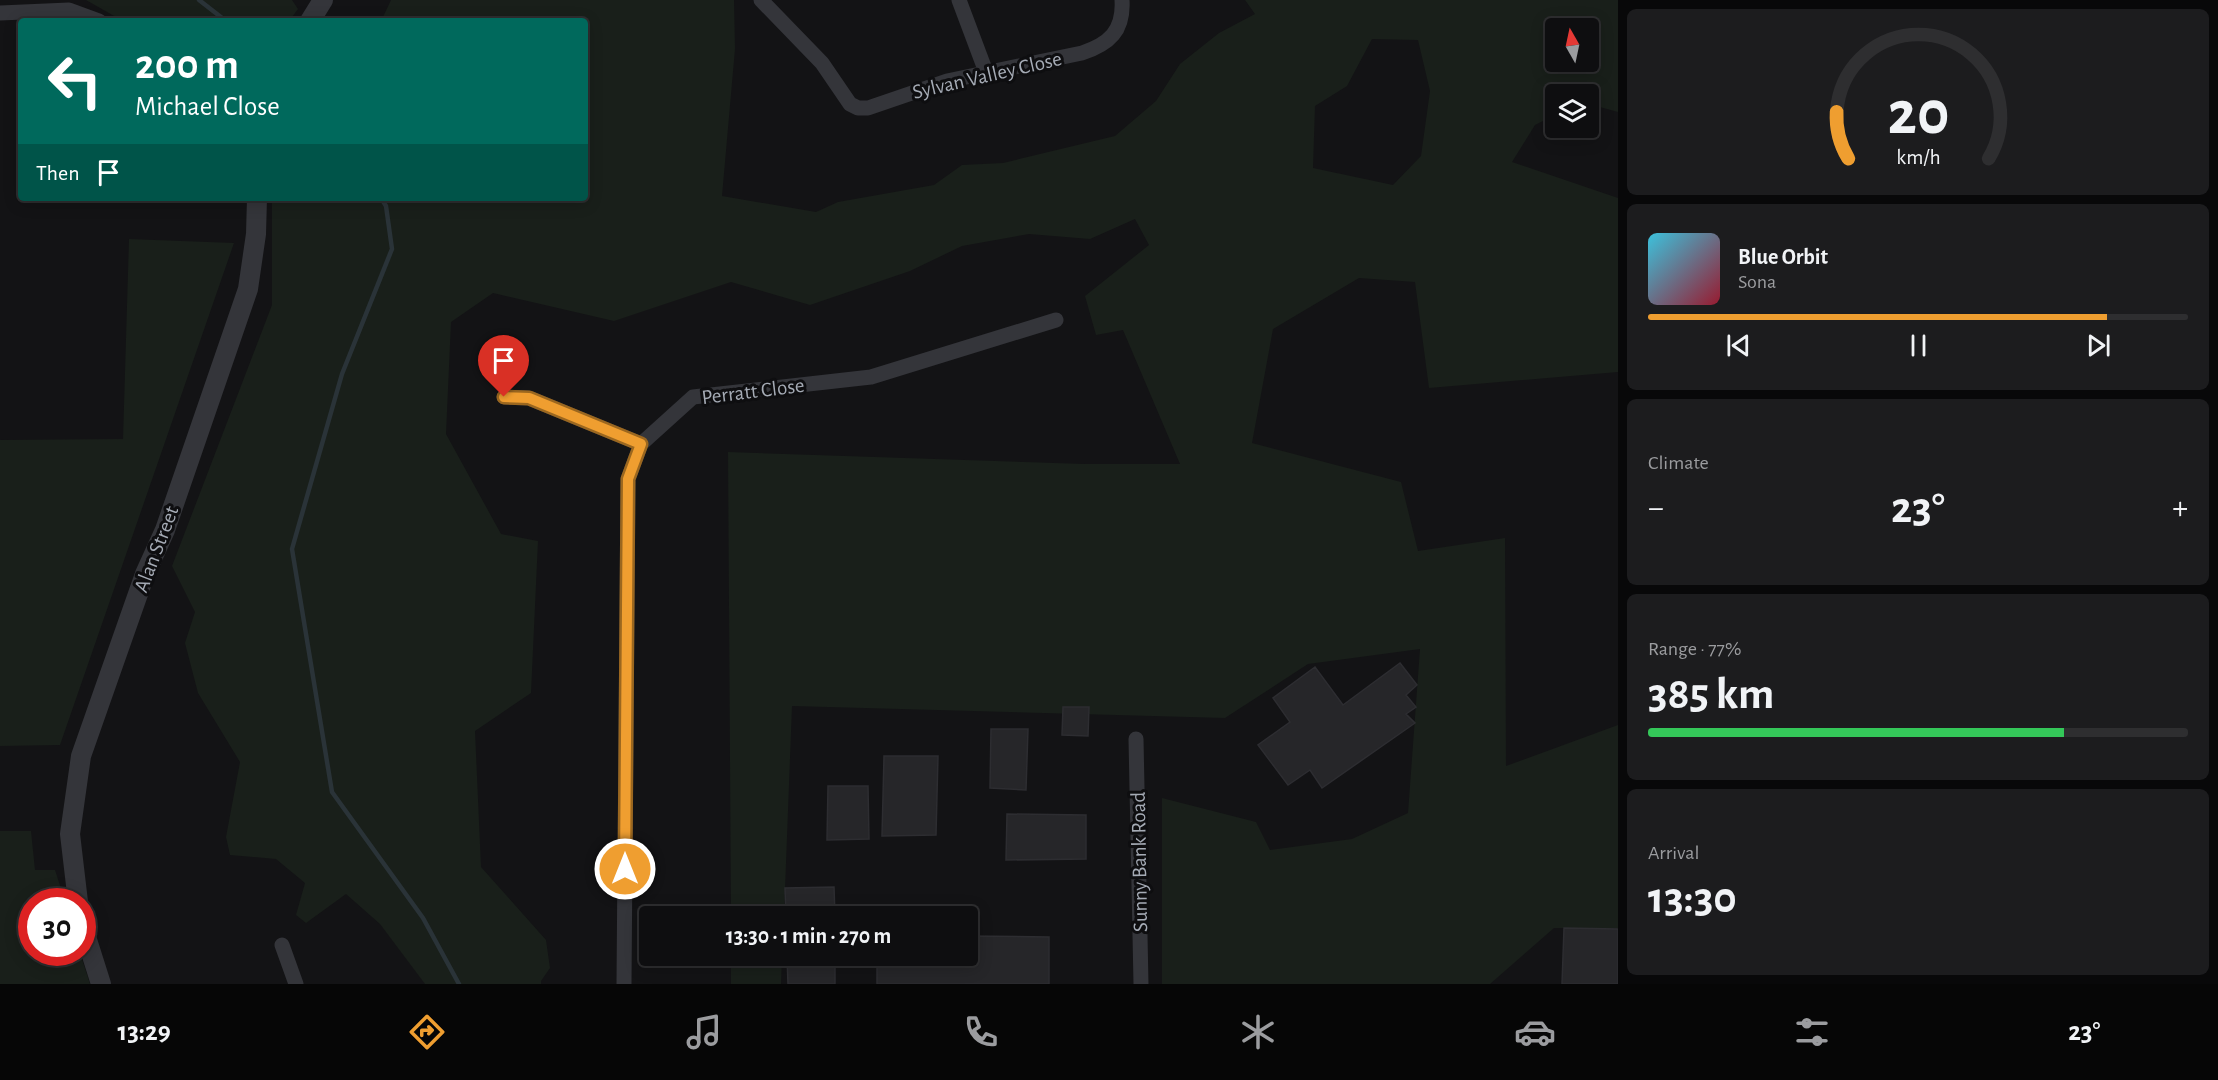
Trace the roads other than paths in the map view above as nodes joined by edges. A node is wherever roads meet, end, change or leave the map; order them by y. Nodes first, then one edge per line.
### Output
1 (323, 0) edge
2 (761, 0) edge
3 (959, 0) edge
4 (1122, 0) edge
5 (0, 13) edge
6 (91, 18) edge
7 (312, 18) edge
8 (986, 72) junction
9 (256, 201) edge
10 (1056, 320) dead end
11 (504, 397) dead end
12 (641, 444) junction
13 (1136, 739) dead end
14 (76, 888) edge
15 (282, 945) dead end
16 (95, 966) edge
17 (100, 984) edge
18 (296, 984) edge
19 (624, 984) edge
20 (1141, 984) edge

1 - 7 street
2 - 8 street, Sylvan Valley Close
3 - 8 street
4 - 8 street, Sylvan Valley Close
5 - 6 street
9 - 14 street, Alan Street
10 - 12 street, Perratt Close
11 - 12 street
12 - 19 street, Perratt Close
13 - 20 street, Sunny Bank Road
15 - 18 street
16 - 17 street

